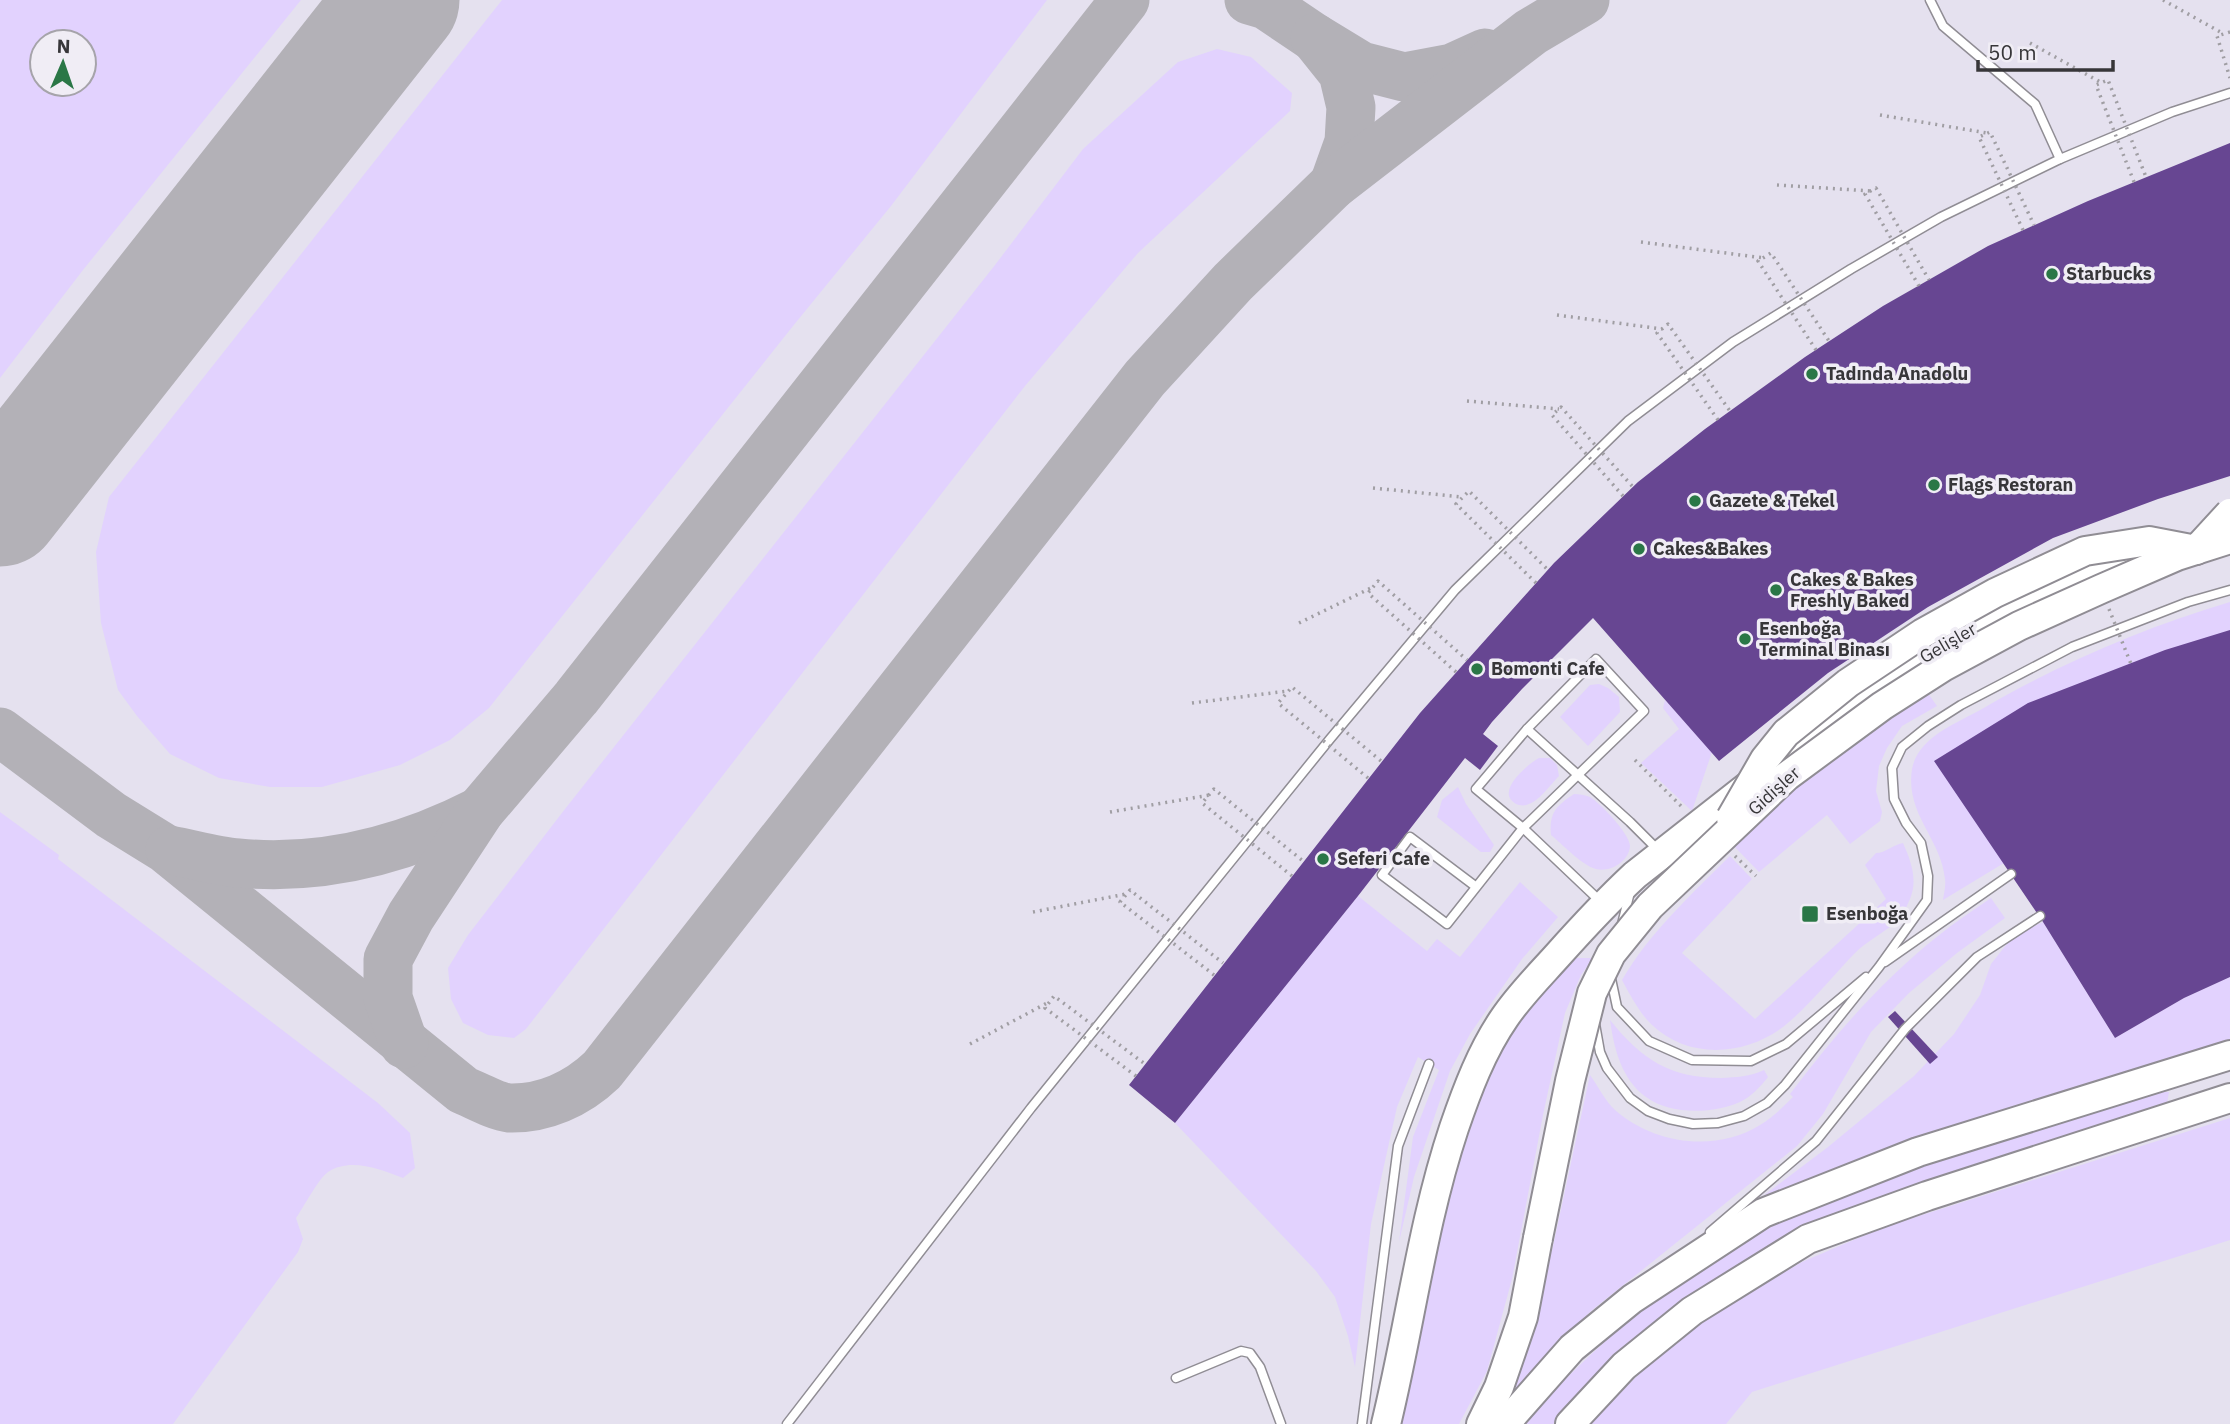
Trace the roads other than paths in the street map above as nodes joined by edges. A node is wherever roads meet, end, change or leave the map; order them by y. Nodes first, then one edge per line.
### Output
1 (1930, 0) edge
2 (2230, 93) edge
3 (2060, 159) junction
4 (2230, 513) edge
5 (2230, 523) edge
6 (2230, 539) edge
7 (2196, 550) junction
8 (2230, 590) edge
9 (1527, 729) junction
10 (1578, 774) junction
11 (1522, 828) junction
12 (1662, 854) junction
13 (1692, 868) junction
14 (2011, 874) dead end
15 (1635, 876) junction
16 (1475, 886) junction
17 (1604, 905) junction
18 (2040, 916) dead end
19 (1879, 967) junction
20 (1592, 993) junction
21 (2230, 1055) edge
22 (1429, 1064) dead end
23 (2230, 1096) edge
24 (1704, 1238) dead end
25 (1693, 1247) dead end
26 (1632, 1299) junction
27 (1176, 1378) dead end
28 (787, 1424) edge
29 (1281, 1424) edge
30 (1362, 1424) edge
31 (1386, 1424) edge
32 (1480, 1424) edge
33 (1505, 1424) edge
34 (1570, 1424) edge

1 - 3 lane
2 - 3 lane
3 - 28 lane
4 - 7 highway, bridge
5 - 12 highway, Gelişler
6 - 7 highway, Gidişler, bridge
7 - 13 highway, Gidişler, bridge
7 - 13 highway, bridge
8 - 19 lane
9 - 10 lane
9 - 10 lane
9 - 11 lane
10 - 11 lane
10 - 12 lane
11 - 16 lane
11 - 17 lane
12 - 15 highway, Gelişler
13 - 20 highway, Gidişler, bridge
14 - 19 lane
15 - 17 highway, Gelişler
15 - 19 lane
16 - 16 lane
17 - 31 highway, Gelişler
18 - 24 lane
19 - 20 lane
20 - 32 highway, Gidişler, bridge
21 - 26 highway
22 - 30 lane
23 - 34 highway
25 - 26 lane
26 - 33 highway
27 - 29 lane

